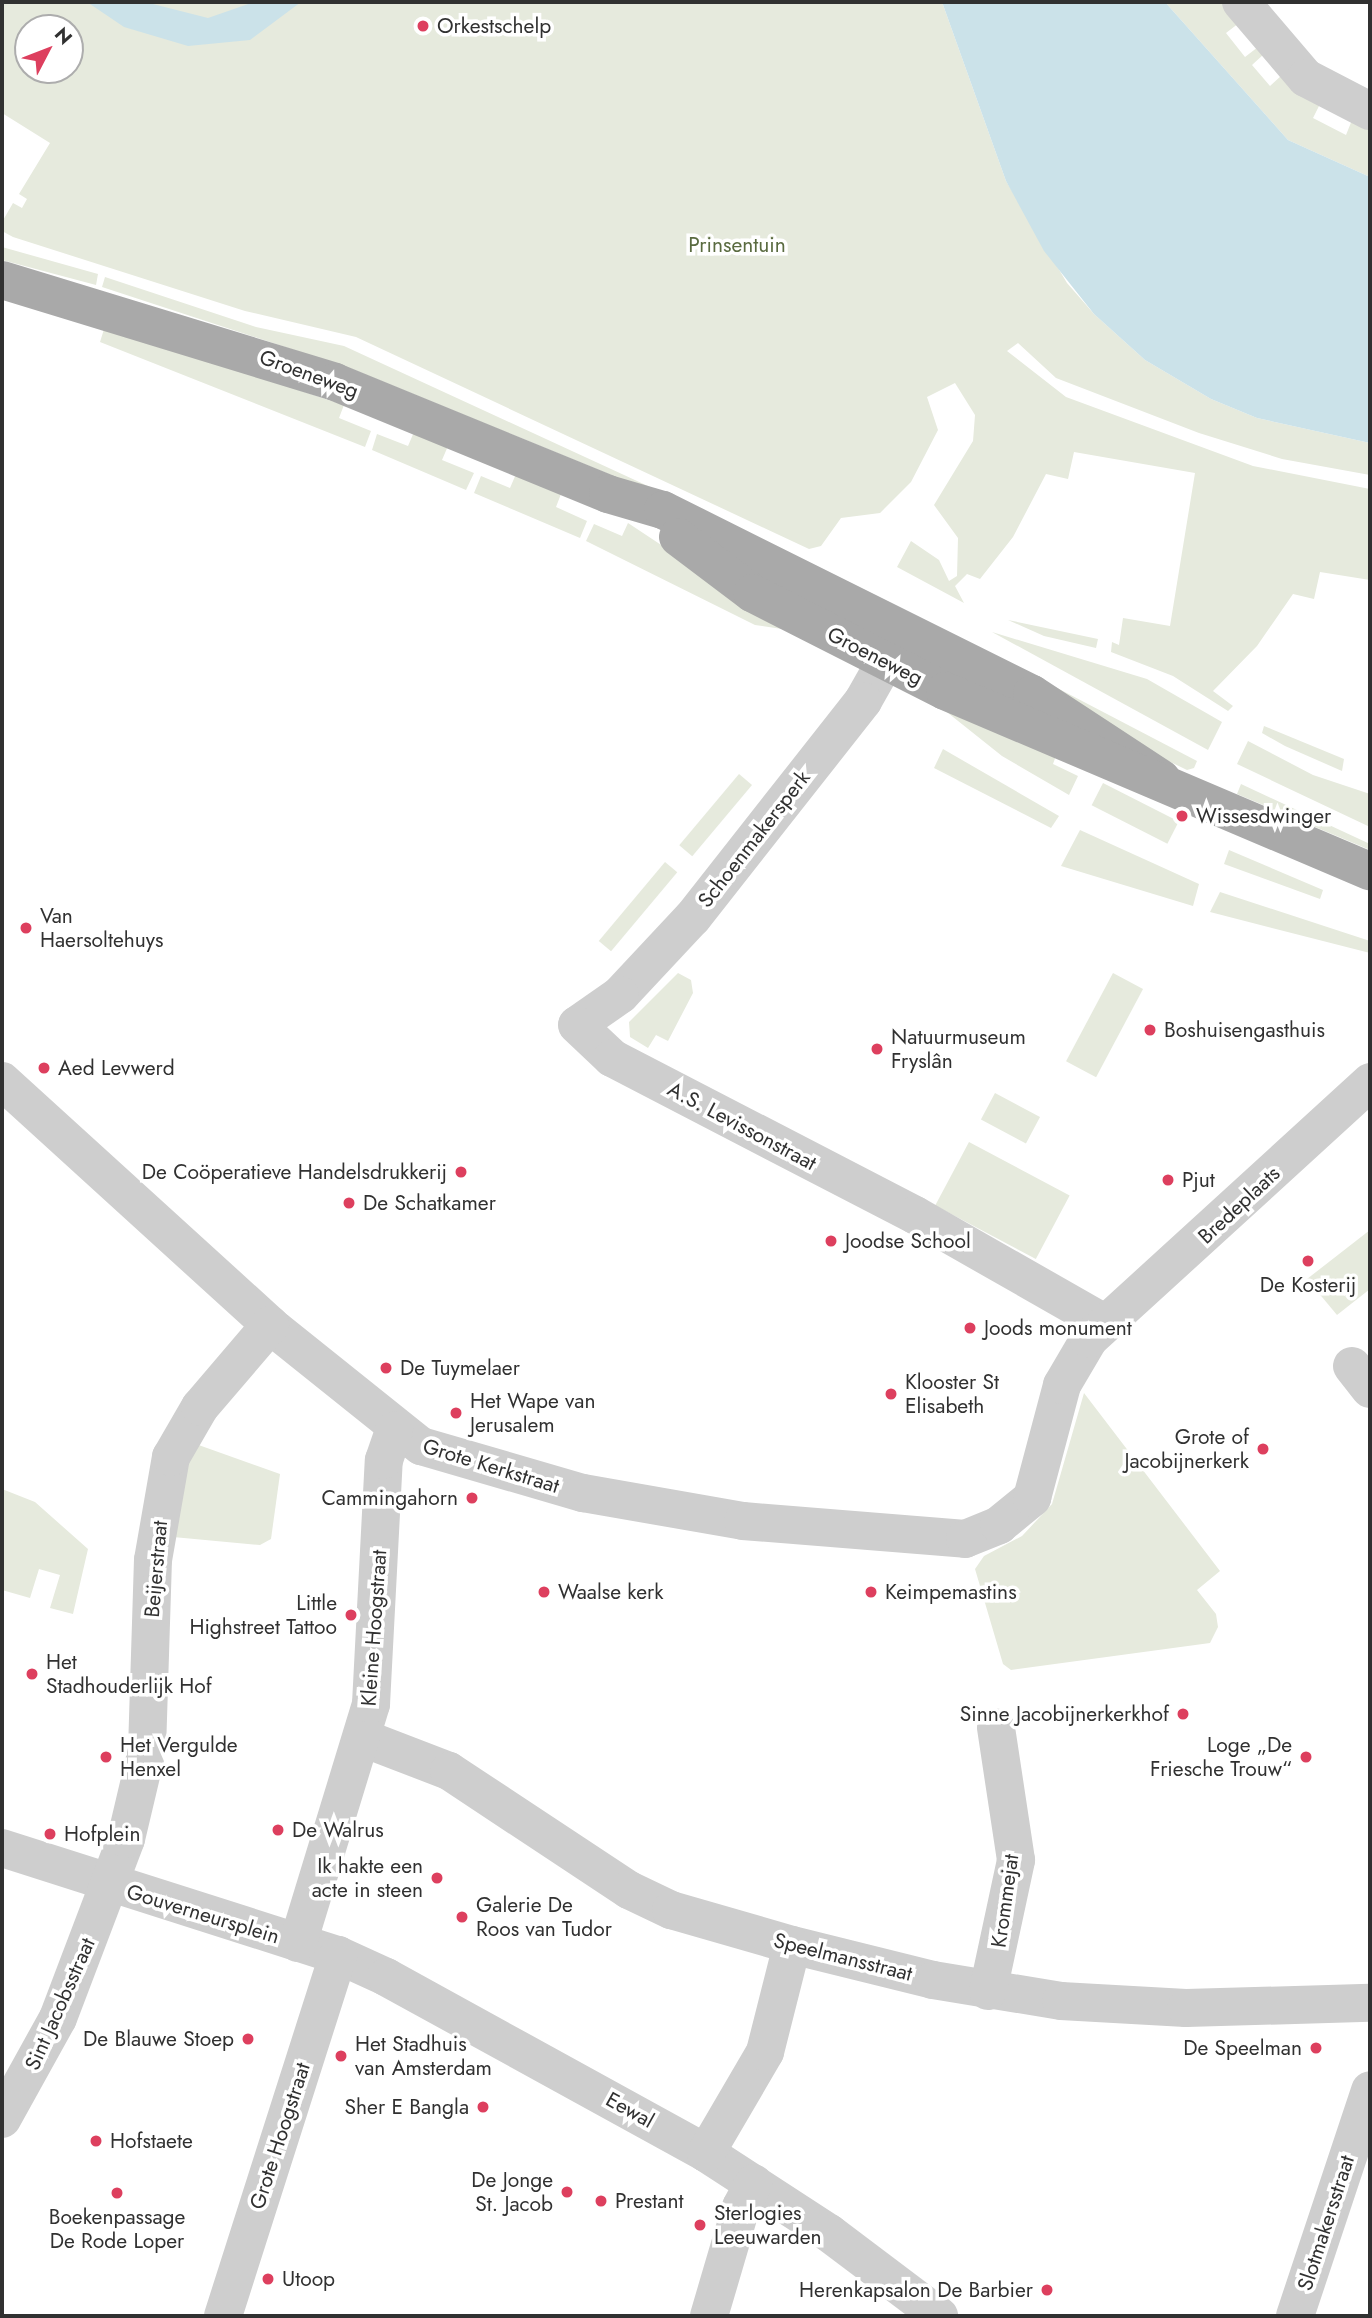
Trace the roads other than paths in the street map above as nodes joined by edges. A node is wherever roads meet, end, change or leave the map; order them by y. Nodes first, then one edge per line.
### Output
1 (1241, 2) edge
2 (1370, 111) edge
3 (2, 280) edge
4 (896, 646) junction
5 (1370, 871) edge
6 (577, 1025) joint
7 (2, 1081) edge
8 (1370, 1082) edge
9 (1104, 1323) junction
10 (270, 1325) junction
11 (394, 1431) junction
12 (944, 1537) joint
13 (996, 1728) dead end
14 (363, 1738) junction
15 (2, 1848) edge
16 (109, 1885) junction
17 (298, 1943) junction
18 (792, 1945) junction
19 (338, 1955) junction
20 (988, 1991) junction
21 (1370, 2003) edge
22 (1370, 2090) edge
23 (2, 2119) edge
24 (706, 2153) junction
25 (754, 2183) junction
26 (223, 2316) edge
27 (709, 2316) edge
28 (939, 2316) edge
29 (1295, 2316) edge

1 - 2 street
3 - 4 main road, Groeneweg
4 - 5 main road, Groeneweg
4 - 6 street, Schoenmakersperk
6 - 9 street, A.S. Levissonstraat
7 - 10 street, Grote Kerkstraat
8 - 9 street, Bredeplaats
9 - 12 street, Bredeplaats
10 - 11 street, Grote Kerkstraat
10 - 16 street, Beijerstraat
11 - 12 street, Grote Kerkstraat
11 - 14 street, Kleine Hoogstraat
13 - 20 street, Krommejat
14 - 17 street, Kleine Hoogstraat
14 - 18 street, Speelmansstraat
15 - 16 street
16 - 17 street, Gouverneursplein
16 - 23 street, Sint Jacobsstraat
17 - 19 street, Eewal
18 - 20 street, Speelmansstraat
18 - 24 street
19 - 24 street, Eewal
19 - 26 street, Grote Hoogstraat
20 - 21 street, Speelmansstraat
22 - 29 street, Slotmakersstraat
24 - 25 street, Eewal
25 - 27 street
25 - 28 street, Eewal

